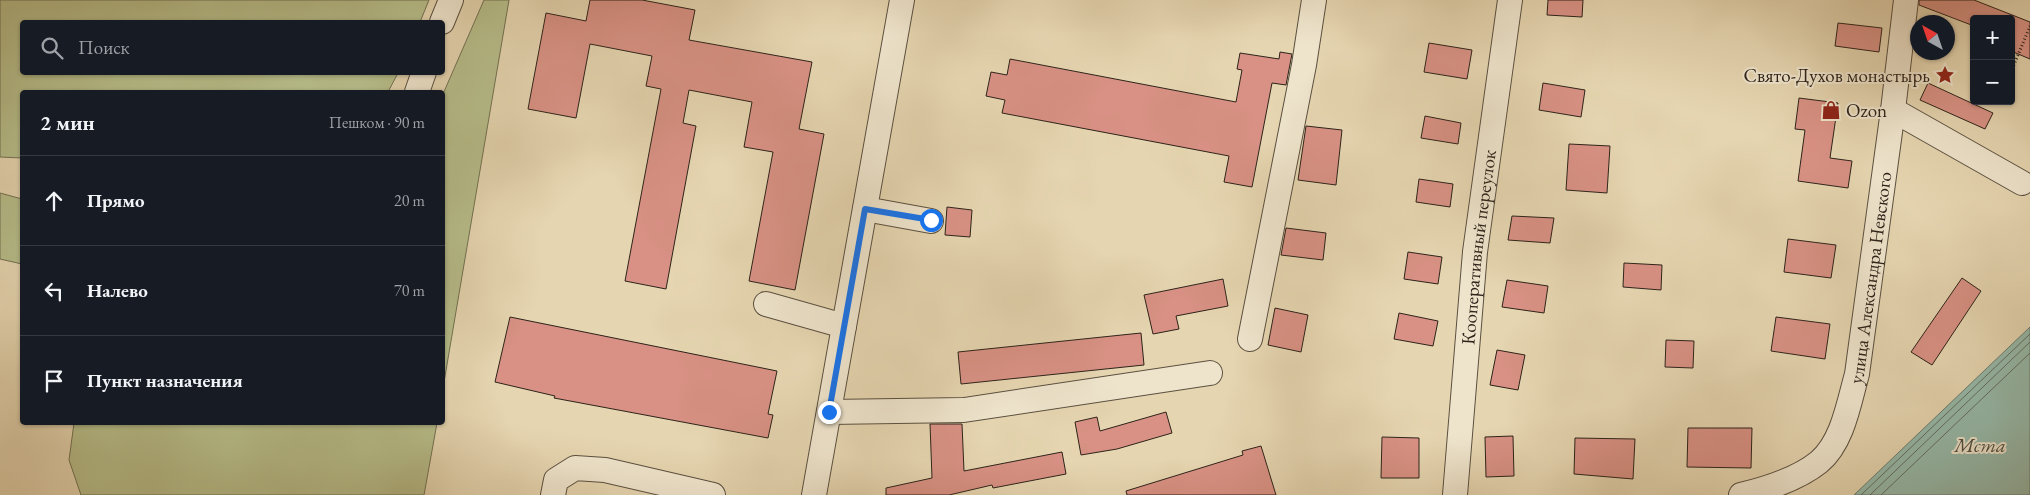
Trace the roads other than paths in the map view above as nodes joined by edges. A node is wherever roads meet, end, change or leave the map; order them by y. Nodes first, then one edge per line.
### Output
1 (451, 0) edge
2 (902, 0) edge
3 (1314, 0) edge
4 (1510, 0) edge
5 (1906, 0) edge
6 (443, 20) edge
7 (423, 75) edge
8 (418, 90) edge
9 (1894, 110) junction
10 (2022, 183) dead end
11 (865, 209) junction
12 (931, 220) dead end
13 (766, 304) dead end
14 (844, 326) junction
15 (1250, 339) dead end
16 (1210, 373) dead end
17 (829, 412) junction
18 (553, 495) edge
19 (713, 495) edge
20 (814, 495) edge
21 (1455, 495) edge
22 (1741, 495) edge

1 - 6 street
2 - 11 street
3 - 15 street
4 - 21 street, Кооперативный переулок
5 - 9 street, улица Александра Невского
7 - 8 street
9 - 10 street
9 - 22 street, улица Александра Невского
11 - 12 street
11 - 14 street
13 - 14 street
14 - 17 street
16 - 17 street
17 - 20 street
18 - 19 street

